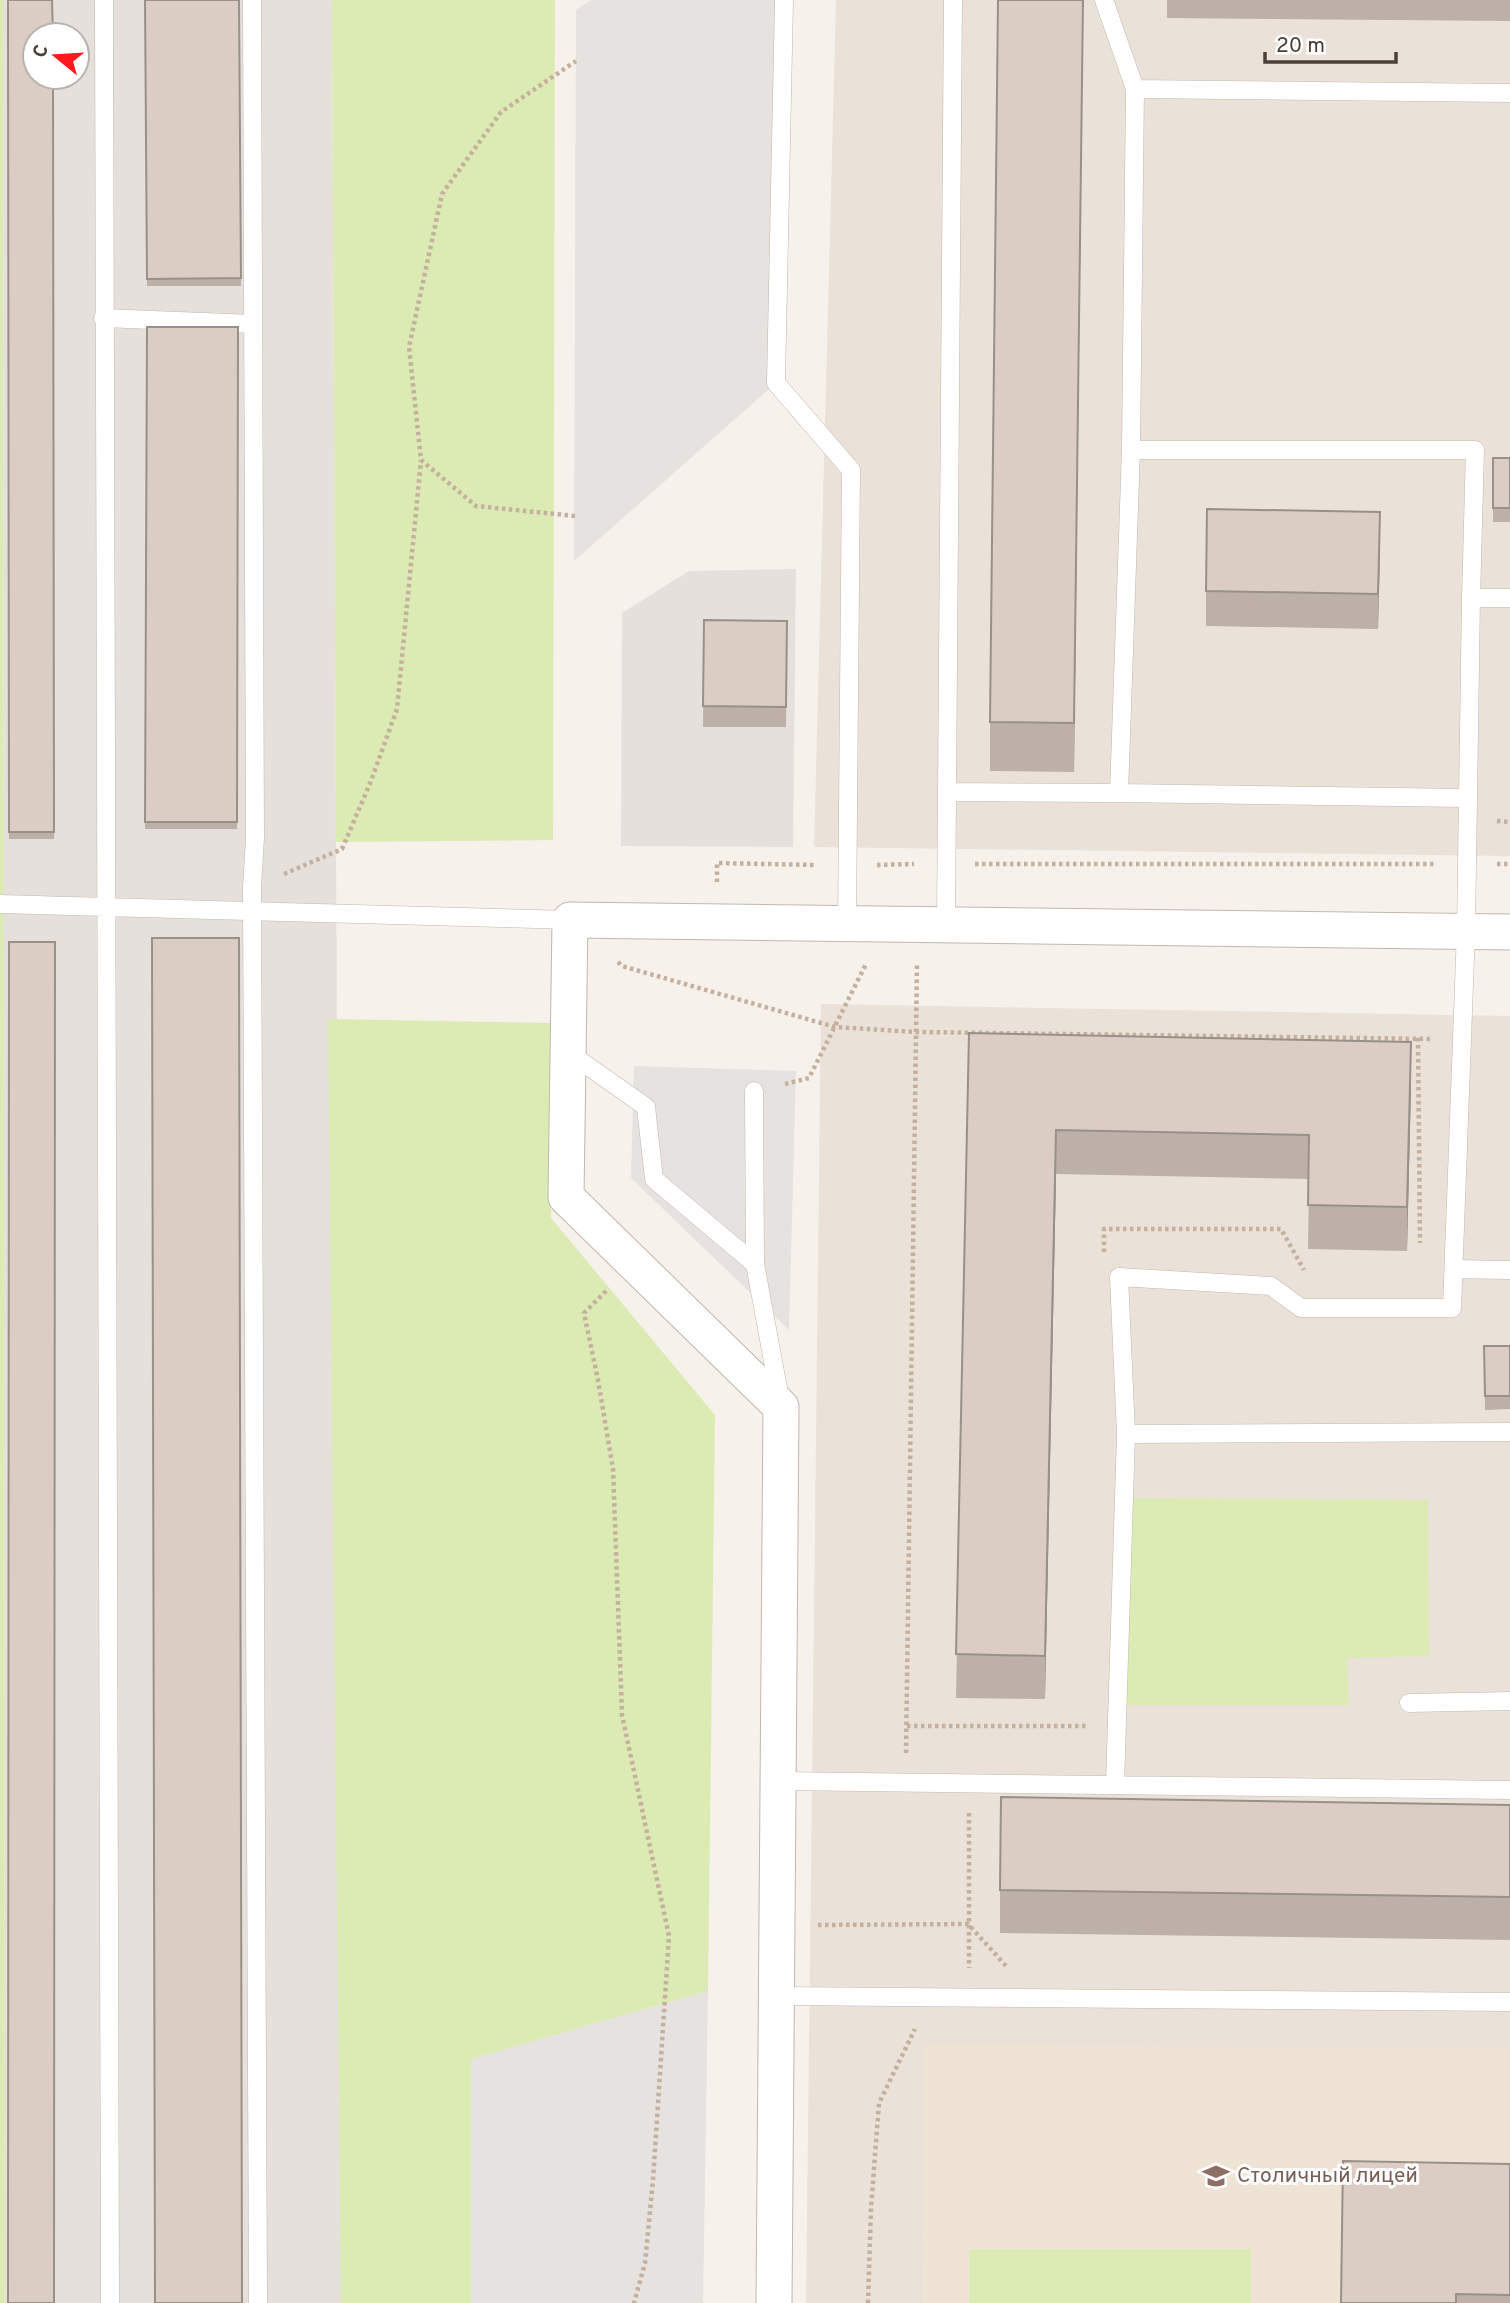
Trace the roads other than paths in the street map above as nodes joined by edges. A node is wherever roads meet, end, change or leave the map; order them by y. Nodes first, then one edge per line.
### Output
1 (104, 0) edge
2 (252, 0) edge
3 (784, 0) edge
4 (953, 0) edge
5 (1104, 0) edge
6 (1135, 89) junction
7 (1510, 93) edge
8 (103, 318) junction
9 (253, 324) junction
10 (1131, 450) junction
11 (1471, 598) junction
12 (1510, 598) edge
13 (947, 792) junction
14 (1119, 793) junction
15 (1468, 798) junction
16 (0, 904) edge
17 (106, 907) junction
18 (252, 911) junction
19 (570, 920) junction
20 (847, 924) junction
21 (916, 924) junction
22 (1466, 931) junction
23 (1510, 932) edge
24 (568, 1052) junction
25 (754, 1091) road end
26 (755, 1264) junction
27 (1454, 1269) junction
28 (1510, 1270) edge
29 (781, 1408) junction
30 (1510, 1432) edge
31 (1126, 1434) junction
32 (1510, 1701) edge
33 (1409, 1703) dead end
34 (780, 1781) junction
35 (1115, 1785) junction
36 (1510, 1790) edge
37 (778, 1996) junction
38 (1510, 2001) edge
39 (110, 2303) edge
40 (258, 2303) edge
41 (774, 2303) edge

1 - 8 lane
2 - 9 lane
3 - 20 lane
4 - 13 lane
5 - 6 lane
6 - 7 lane
6 - 10 lane
8 - 9 lane
8 - 17 lane
9 - 18 lane
10 - 11 lane
10 - 14 lane
11 - 12 lane
11 - 15 lane
13 - 14 lane
13 - 21 lane
14 - 15 lane
15 - 22 lane
16 - 17 lane
17 - 18 lane
17 - 39 lane
18 - 19 lane
18 - 40 lane
19 - 20 street
19 - 24 street
20 - 21 street
21 - 22 street
22 - 23 street
22 - 27 lane
24 - 26 lane
24 - 29 street
25 - 26 lane
26 - 29 lane
27 - 28 lane
27 - 31 lane
29 - 34 street
30 - 31 lane
31 - 35 lane
32 - 33 lane
34 - 35 lane
34 - 37 street
35 - 36 lane
37 - 38 lane
37 - 41 street

